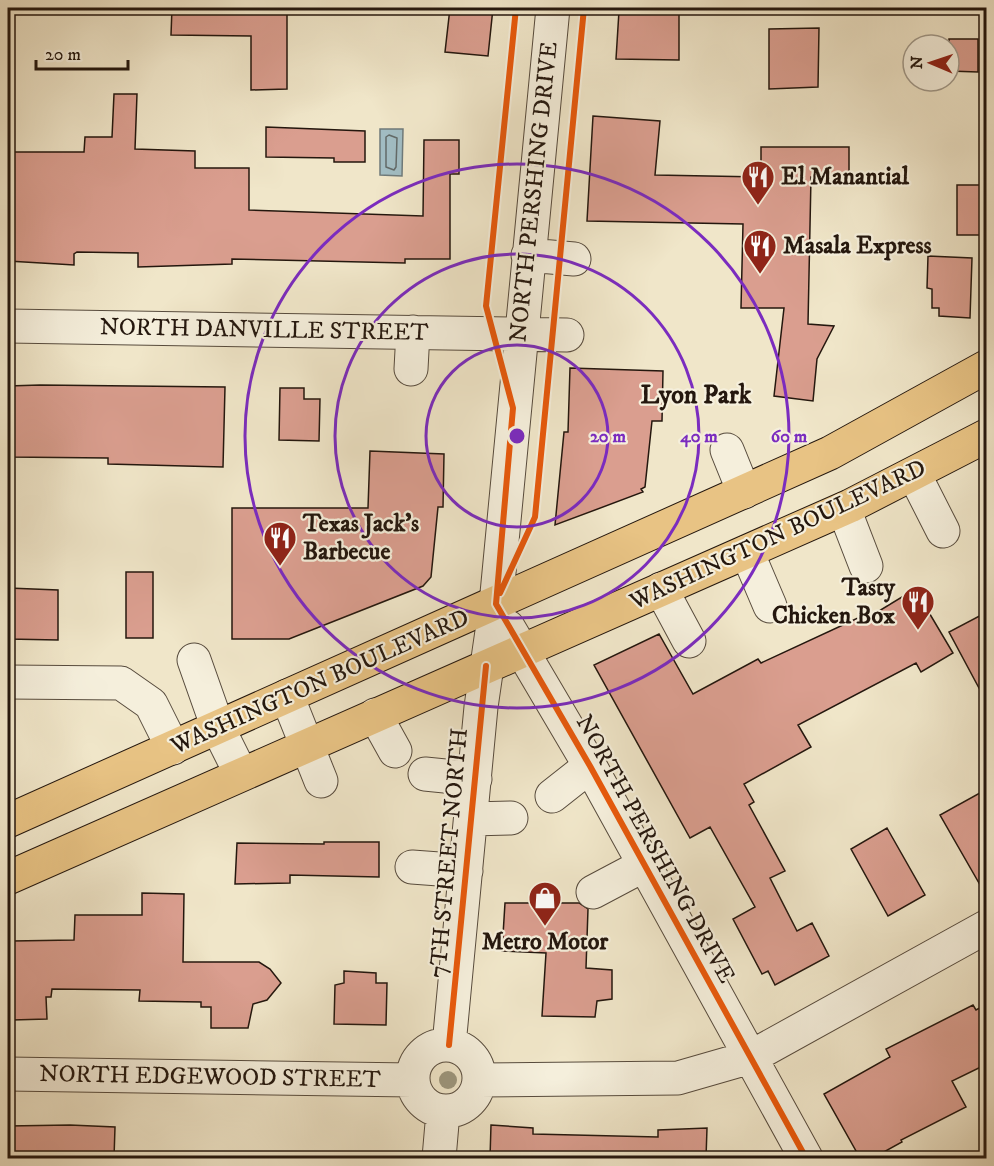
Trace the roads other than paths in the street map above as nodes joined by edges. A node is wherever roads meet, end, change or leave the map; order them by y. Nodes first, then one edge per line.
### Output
1 (552, 8) edge
2 (528, 255) junction
3 (574, 259) dead end
4 (8, 326) edge
5 (413, 332) junction
6 (520, 332) junction
7 (567, 334) dead end
8 (987, 368) edge
9 (411, 369) dead end
10 (987, 436) edge
11 (728, 450) dead end
12 (914, 474) junction
13 (744, 492) junction
14 (844, 509) junction
15 (944, 531) dead end
16 (747, 552) junction
17 (866, 566) dead end
18 (661, 589) junction
19 (496, 604) junction
20 (770, 606) dead end
21 (690, 641) dead end
22 (520, 651) junction
23 (194, 660) dead end
24 (486, 666) junction
25 (8, 682) edge
26 (287, 696) junction
27 (375, 715) junction
28 (218, 728) junction
29 (307, 745) junction
30 (173, 748) junction
31 (395, 751) dead end
32 (590, 766) junction
33 (241, 774) junction
34 (425, 774) dead end
35 (475, 779) junction
36 (321, 781) dead end
37 (552, 795) dead end
38 (511, 818) dead end
39 (471, 819) junction
40 (8, 821) edge
41 (644, 865) junction
42 (412, 867) dead end
43 (466, 871) junction
44 (8, 878) edge
45 (593, 892) dead end
46 (987, 927) edge
47 (450, 1045) junction
48 (751, 1057) junction
49 (8, 1074) edge
50 (412, 1080) junction
51 (480, 1080) junction
52 (443, 1112) junction
53 (439, 1158) edge
54 (806, 1158) edge

1 - 2 street, NORTH PERSHING DRIVE
2 - 3 street
2 - 6 street, NORTH PERSHING DRIVE
4 - 5 street, NORTH DANVILLE STREET
5 - 6 street, NORTH DANVILLE STREET
5 - 9 street
6 - 7 street, NORTH DANVILLE STREET
6 - 19 street, NORTH PERSHING DRIVE
8 - 13 main road, WASHINGTON BOULEVARD
10 - 12 main road, WASHINGTON BOULEVARD
11 - 13 street
12 - 14 main road, WASHINGTON BOULEVARD
12 - 15 street
13 - 19 main road, WASHINGTON BOULEVARD
14 - 16 main road, WASHINGTON BOULEVARD
14 - 17 street
16 - 18 main road, WASHINGTON BOULEVARD
16 - 20 street
18 - 21 street
18 - 22 main road, WASHINGTON BOULEVARD
19 - 22 street, NORTH PERSHING DRIVE
19 - 24 street, 7TH STREET NORTH
19 - 26 main road, WASHINGTON BOULEVARD
22 - 24 main road, WASHINGTON BOULEVARD
22 - 32 street, NORTH PERSHING DRIVE
23 - 28 street
24 - 27 main road, WASHINGTON BOULEVARD
24 - 35 street, 7TH STREET NORTH
25 - 30 street
26 - 28 main road, WASHINGTON BOULEVARD
26 - 29 street
27 - 29 main road, WASHINGTON BOULEVARD
27 - 31 street
28 - 30 main road, WASHINGTON BOULEVARD
28 - 33 street
29 - 33 main road, WASHINGTON BOULEVARD
29 - 36 street
30 - 40 main road, WASHINGTON BOULEVARD
32 - 37 street
32 - 41 street, NORTH PERSHING DRIVE
33 - 44 main road, WASHINGTON BOULEVARD
34 - 35 street
35 - 39 street, 7TH STREET NORTH
38 - 39 street
39 - 43 street, 7TH STREET NORTH
41 - 45 street
41 - 48 street, NORTH PERSHING DRIVE
42 - 43 street
43 - 47 street, 7TH STREET NORTH
46 - 48 street
47 - 50 street
47 - 51 street
48 - 51 street
48 - 54 street, NORTH PERSHING DRIVE
49 - 50 street, NORTH EDGEWOOD STREET
50 - 52 street
51 - 52 street
52 - 53 street

